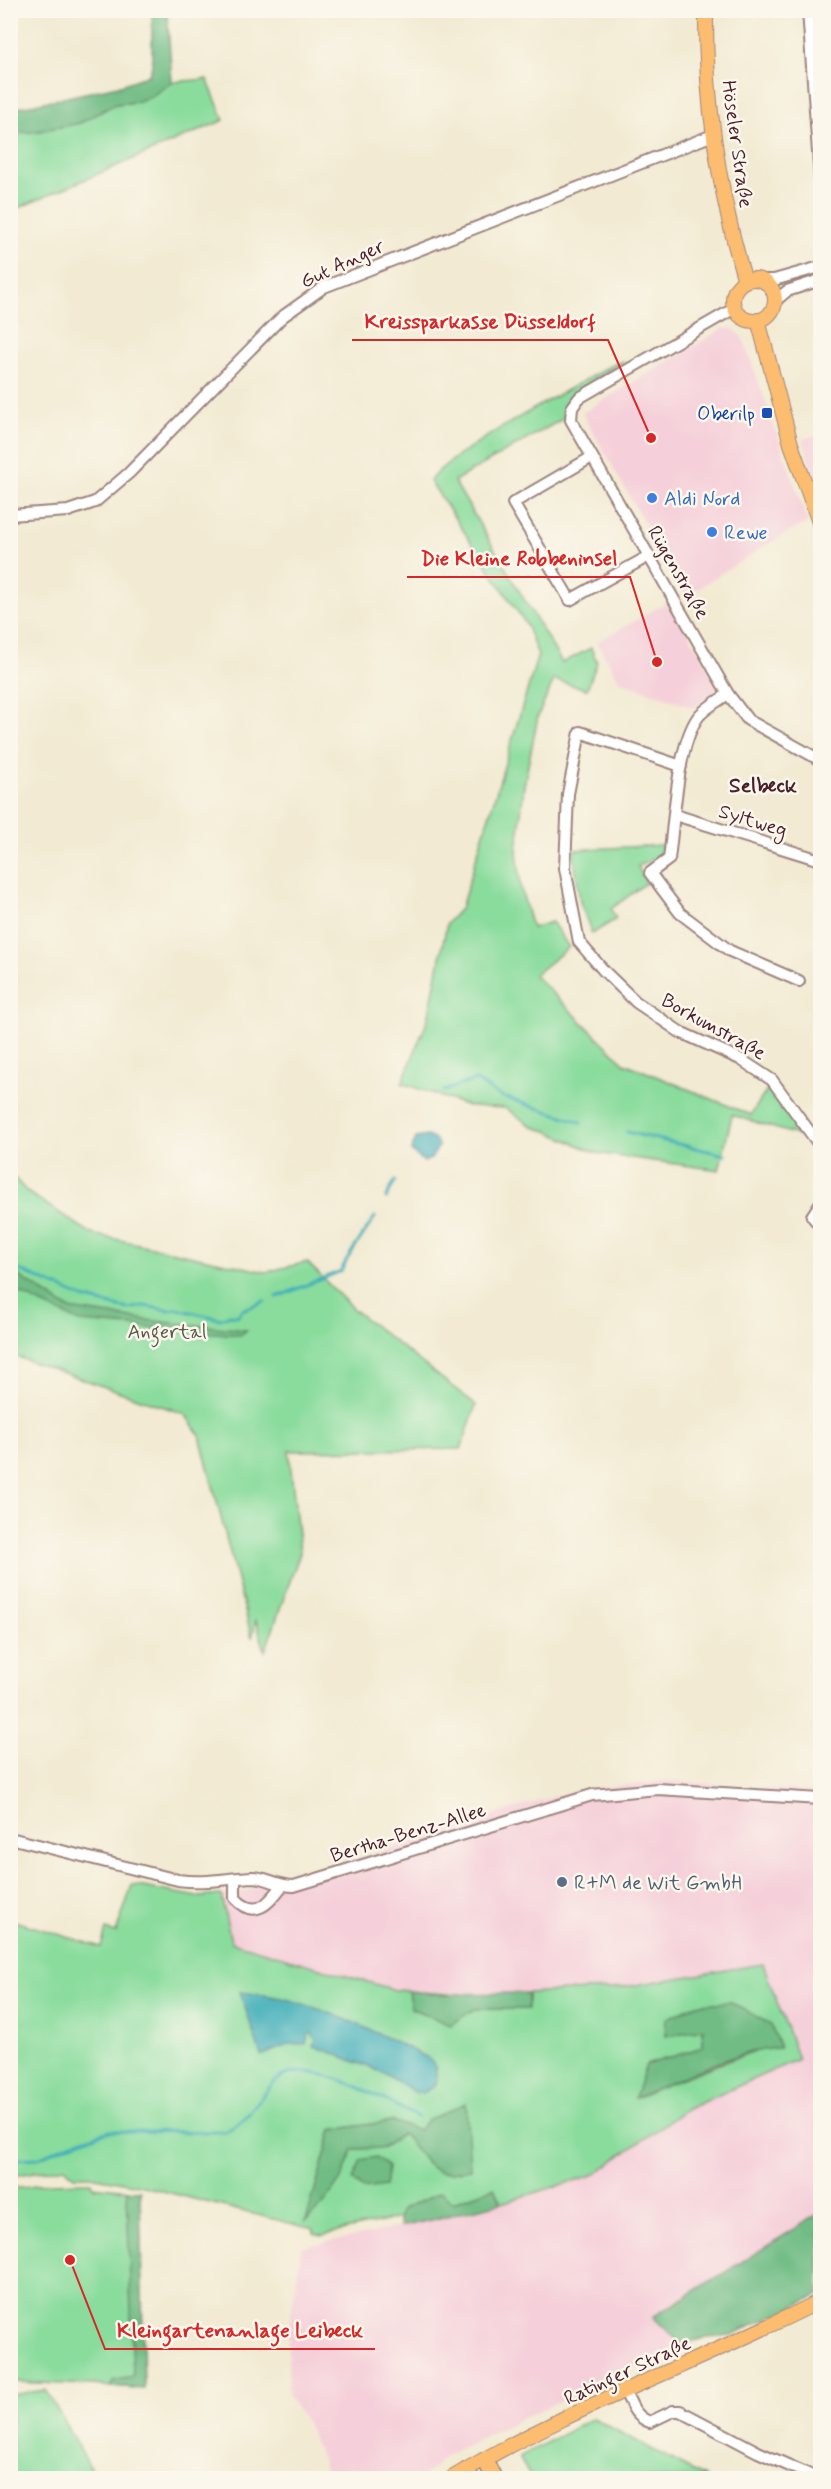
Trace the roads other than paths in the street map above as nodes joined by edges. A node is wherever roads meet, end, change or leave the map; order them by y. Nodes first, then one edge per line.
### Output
1 (706, 10) edge
2 (808, 10) edge
3 (713, 135) junction
4 (820, 181) edge
5 (820, 267) edge
6 (760, 280) junction
7 (820, 280) edge
8 (745, 281) junction
9 (774, 302) junction
10 (735, 308) junction
11 (758, 320) junction
12 (592, 458) junction
13 (10, 515) edge
14 (820, 525) edge
15 (649, 556) junction
16 (728, 694) junction
17 (820, 760) edge
18 (681, 766) junction
19 (675, 815) junction
20 (820, 860) edge
21 (799, 981) dead end
22 (820, 1146) edge
23 (820, 1204) edge
24 (820, 1226) edge
25 (820, 1799) edge
26 (10, 1838) edge
27 (235, 1880) junction
28 (282, 1886) junction
29 (820, 2301) edge
30 (625, 2391) junction
31 (485, 2460) junction
32 (469, 2474) edge
33 (820, 2477) edge
34 (452, 2478) edge
35 (494, 2478) edge

1 - 3 main road, Höseler Straße
2 - 4 street
3 - 8 main road, Höseler Straße
3 - 13 street, Gut Anger
5 - 6 street
6 - 8 main road
6 - 9 main road
7 - 9 street
8 - 10 main road
9 - 11 main road
10 - 11 main road
10 - 12 street, Rügenstraße
11 - 14 main road
12 - 15 street, Rügenstraße
12 - 15 street
15 - 16 street, Rügenstraße
16 - 17 street, Rügenstraße
16 - 18 street
18 - 19 street
18 - 22 street, Borkumstraße
19 - 20 street, Syltweg
19 - 21 street
23 - 24 street
25 - 28 street, Bertha-Benz-Allee
26 - 27 street, Bertha-Benz-Allee
27 - 28 street, Bertha-Benz-Allee
27 - 28 street
29 - 30 main road, Ratinger Straße
30 - 31 main road, Ratinger Straße
30 - 33 street
31 - 32 main road, Ratinger Straße
31 - 35 highway
32 - 34 main road, Ratinger Straße

